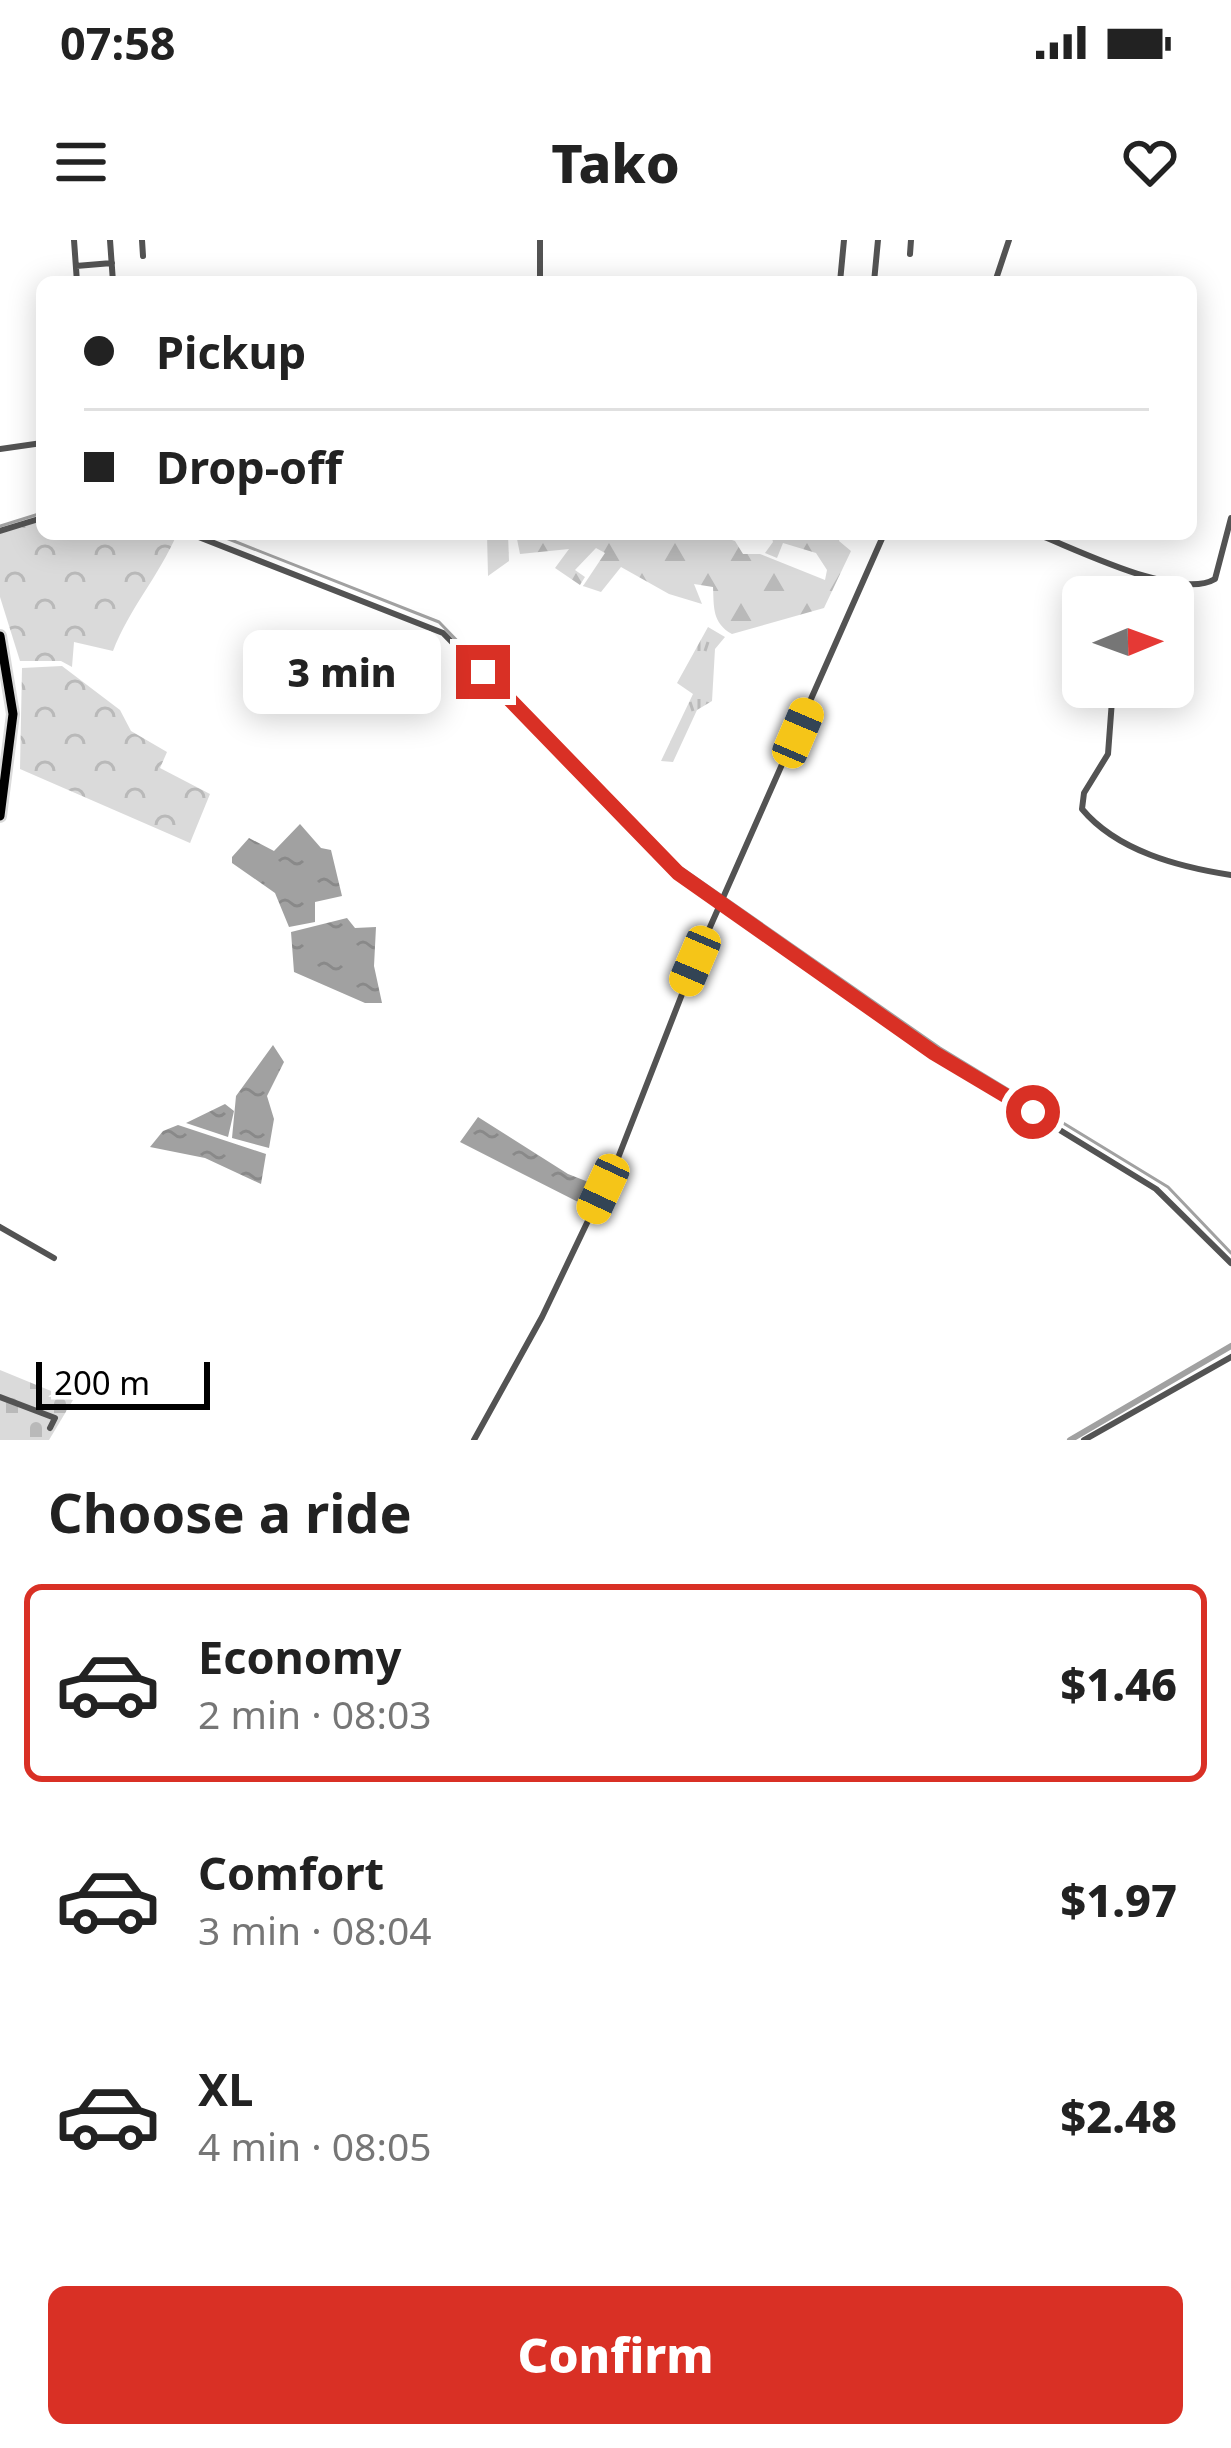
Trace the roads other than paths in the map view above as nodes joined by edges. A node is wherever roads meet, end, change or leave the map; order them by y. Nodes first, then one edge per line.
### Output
1 (74, 240) edge
2 (110, 240) edge
3 (142, 240) edge
4 (540, 240) edge
5 (844, 240) edge
6 (878, 240) edge
7 (911, 240) edge
8 (1010, 240) edge
9 (910, 254) dead end
10 (143, 256) dead end
11 (112, 263) junction
12 (76, 266) junction
13 (76, 276) edge
14 (113, 276) edge
15 (540, 276) edge
16 (841, 276) edge
17 (875, 276) edge
18 (997, 276) edge
19 (36, 444) edge
20 (0, 448) edge
21 (1231, 518) edge
22 (36, 520) edge
23 (0, 531) edge
24 (206, 540) edge
25 (881, 540) edge
26 (1053, 540) edge
27 (1147, 576) edge
28 (1194, 581) edge
29 (0, 636) edge
30 (1111, 708) edge
31 (0, 816) edge
32 (1231, 875) edge
33 (725, 901) junction
34 (0, 1227) edge
35 (54, 1258) dead end
36 (1231, 1263) edge
37 (1231, 1358) edge
38 (0, 1397) edge
39 (50, 1428) dead end
40 (474, 1440) edge
41 (1084, 1440) edge

1 - 12 street
2 - 11 street
3 - 10 street
4 - 15 street
5 - 16 street
6 - 17 street
7 - 9 street
8 - 18 street
11 - 12 street
11 - 14 street
12 - 13 street
19 - 20 street
21 - 28 street
22 - 23 street
24 - 33 street
25 - 33 street
26 - 27 street
29 - 31 main road
30 - 32 street
33 - 36 street
33 - 40 street
34 - 35 street
37 - 41 street
38 - 39 street

